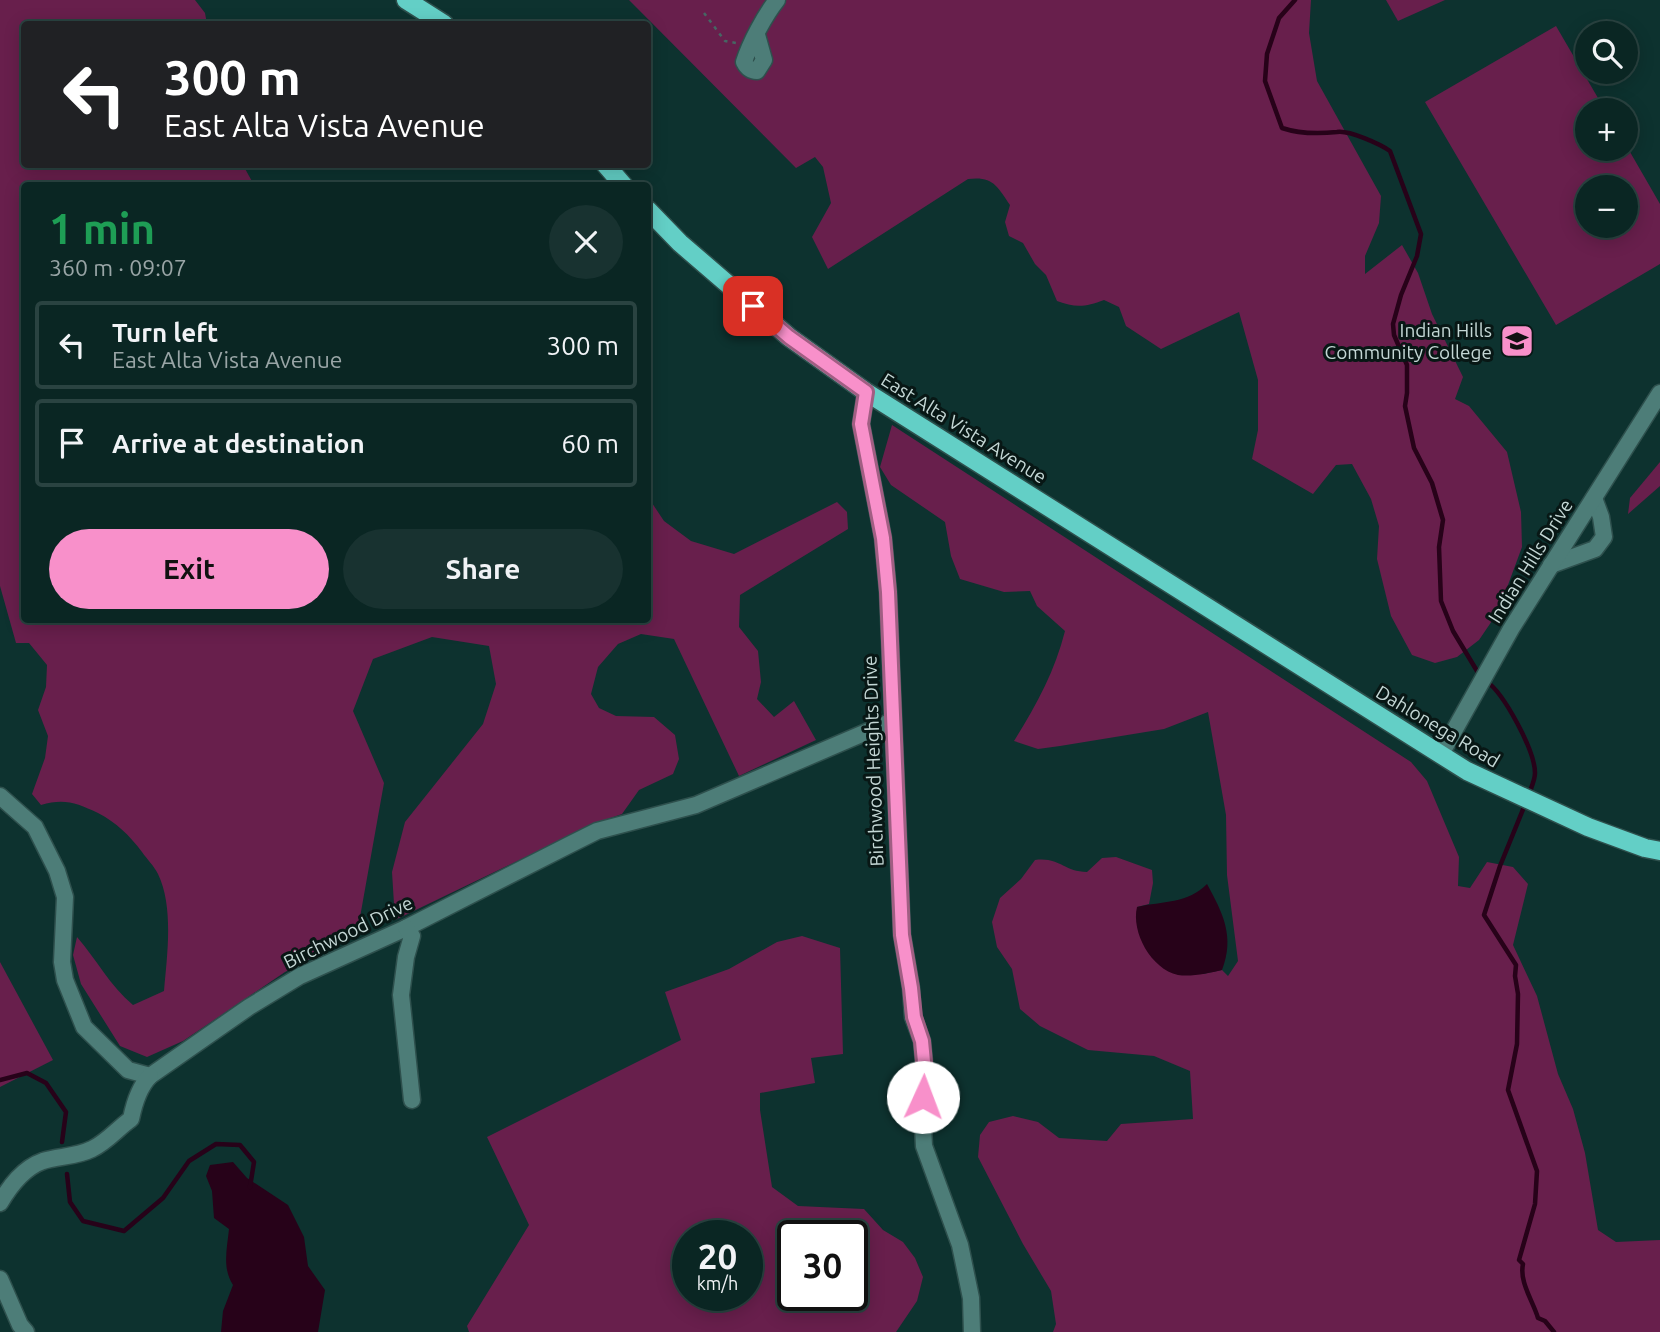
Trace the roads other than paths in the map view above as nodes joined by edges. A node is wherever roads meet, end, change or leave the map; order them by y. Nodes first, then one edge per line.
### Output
1 (406, 0) edge
2 (777, 0) edge
3 (439, 21) edge
4 (755, 40) road end
5 (608, 168) edge
6 (621, 182) edge
7 (651, 212) edge
8 (866, 392) junction
9 (1660, 393) edge
10 (1594, 498) junction
11 (1551, 565) junction
12 (1280, 652) joint
13 (892, 721) junction
14 (1441, 754) junction
15 (0, 796) edge
16 (1660, 851) edge
17 (406, 928) junction
18 (150, 1076) junction
19 (412, 1100) dead end
20 (0, 1203) edge
21 (0, 1279) edge
22 (26, 1332) edge
23 (972, 1332) edge

1 - 3 main road
2 - 4 street
5 - 6 main road
7 - 8 main road, East Alta Vista Avenue
8 - 12 main road, East Alta Vista Avenue
8 - 13 street, Birchwood Heights Drive
9 - 10 street, Indian Hills Drive
10 - 11 street, Indian Hills Drive
10 - 11 street
11 - 14 street, Indian Hills Drive
12 - 14 main road, Dahlonega Road
13 - 17 street, Birchwood Drive
13 - 23 street, Birchwood Heights Drive
14 - 16 main road, Dahlonega Road
15 - 18 street
17 - 18 street, Birchwood Drive
17 - 19 street
18 - 20 street
21 - 22 street

